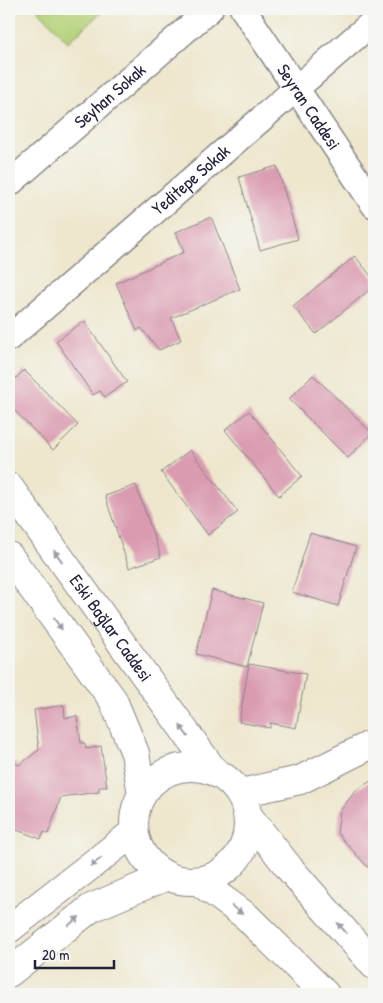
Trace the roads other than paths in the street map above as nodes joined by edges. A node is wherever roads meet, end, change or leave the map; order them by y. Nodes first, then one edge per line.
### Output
1 (210, 9) edge
2 (243, 9) edge
3 (374, 21) edge
4 (296, 89) junction
5 (9, 184) edge
6 (374, 205) edge
7 (9, 338) edge
8 (9, 487) edge
9 (9, 556) edge
10 (374, 743) edge
11 (212, 770) junction
12 (142, 794) junction
13 (245, 805) junction
14 (134, 832) junction
15 (167, 876) junction
16 (198, 881) junction
17 (9, 929) edge
18 (374, 965) edge
19 (9, 973) edge
20 (325, 994) edge

1 - 5 street, Seyhan Sokak
2 - 4 street, Seyran Caddesi
3 - 4 street, Yeditepe Sokak
4 - 6 street, Seyran Caddesi
4 - 7 street, Yeditepe Sokak
11 -> 8 main road, Eski Bağlar Caddesi
9 -> 12 main road
10 - 13 main road
11 - 12 main road
11 - 13 main road
12 - 14 main road
13 - 16 main road
18 -> 13 main road
14 - 15 main road
14 -> 17 main road
15 - 16 main road
19 -> 15 main road
16 -> 20 main road

